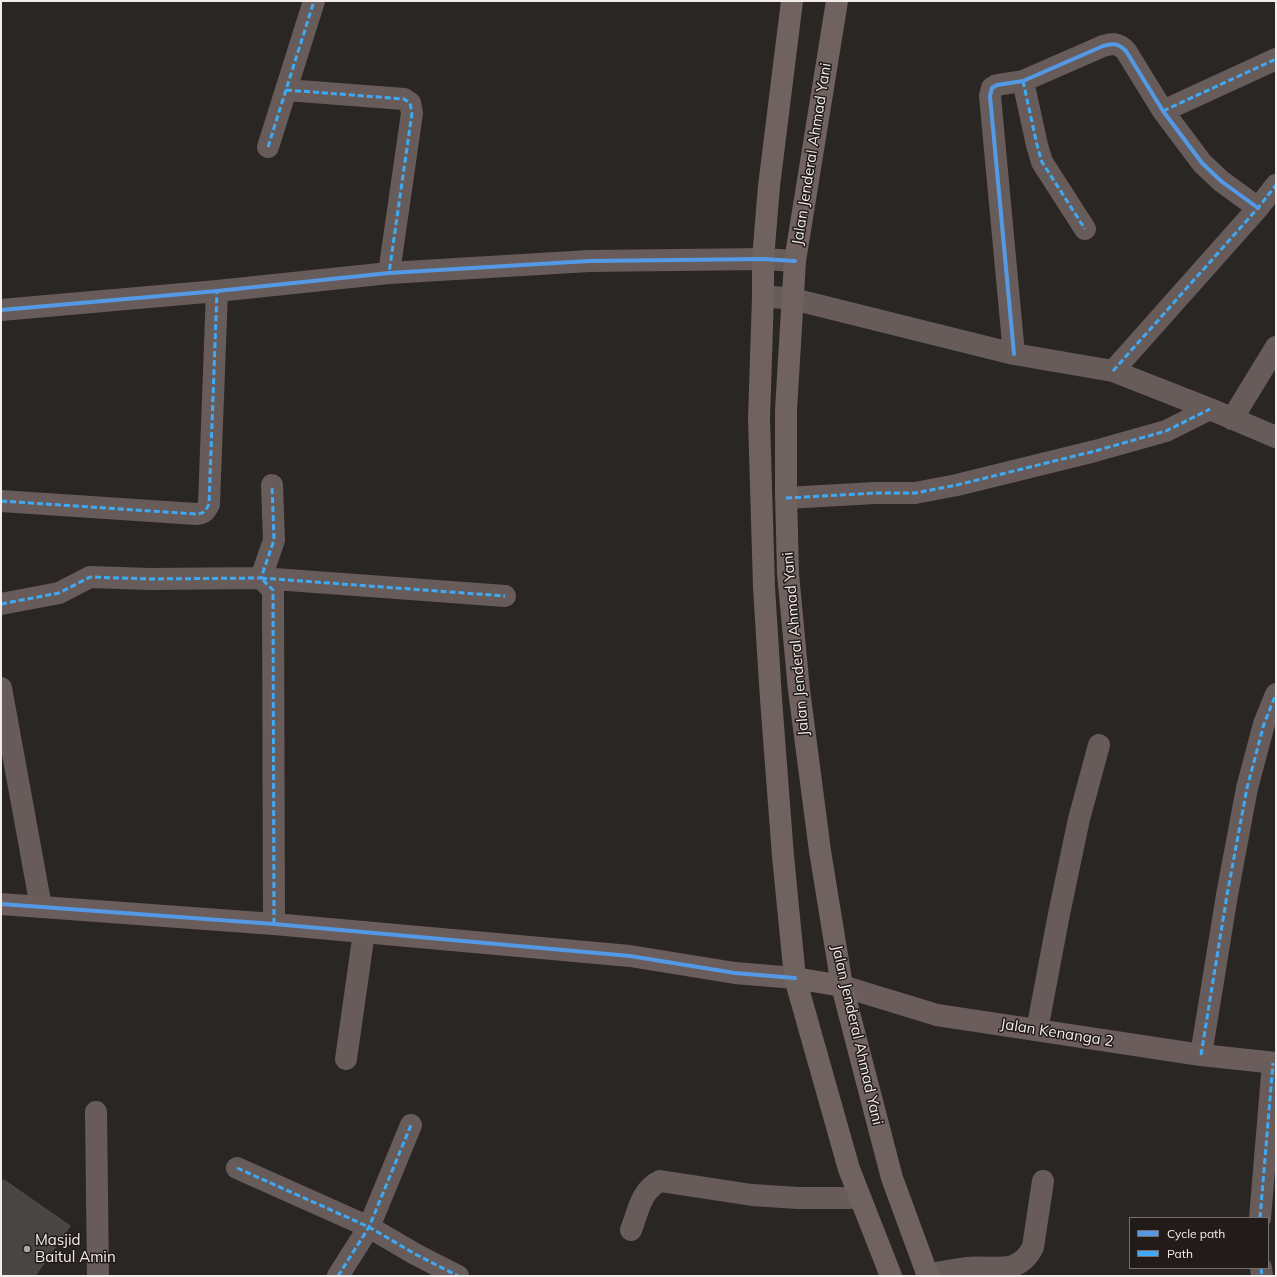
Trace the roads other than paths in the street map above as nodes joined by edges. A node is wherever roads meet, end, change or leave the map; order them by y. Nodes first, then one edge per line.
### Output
1 (314, 1) edge
2 (792, 1) edge
3 (837, 1) edge
4 (1276, 58) edge
5 (1023, 81) junction
6 (286, 90) junction
7 (1163, 110) junction
8 (268, 147) dead end
9 (1276, 185) edge
10 (1258, 208) junction
11 (1085, 229) dead end
12 (763, 258) junction
13 (795, 261) junction
14 (389, 273) junction
15 (217, 291) junction
16 (763, 296) junction
17 (793, 299) junction
18 (1, 310) edge
19 (1276, 347) edge
20 (1014, 354) junction
21 (1113, 371) junction
22 (1210, 409) junction
23 (1232, 419) junction
24 (1276, 437) edge
25 (272, 485) dead end
26 (786, 498) junction
27 (1, 501) edge
28 (261, 578) junction
29 (505, 596) dead end
30 (1, 604) edge
31 (1, 688) edge
32 (1276, 694) edge
33 (1099, 745) dead end
34 (1, 904) edge
35 (41, 907) junction
36 (274, 924) junction
37 (364, 932) junction
38 (795, 978) junction
39 (842, 986) junction
40 (1037, 1030) junction
41 (1201, 1054) junction
42 (346, 1060) dead end
43 (1275, 1063) edge
44 (96, 1112) dead end
45 (411, 1125) dead end
46 (237, 1168) dead end
47 (1042, 1181) dead end
48 (860, 1198) junction
49 (1260, 1217) edge
50 (369, 1228) junction
51 (631, 1230) dead end
52 (927, 1275) edge
53 (98, 1276) edge
54 (338, 1276) edge
55 (458, 1276) edge
56 (891, 1276) edge

1 - 6 street
2 - 12 highway, Jalan Jenderal Ahmad Yani
3 - 13 highway, Jalan Jenderal Ahmad Yani
4 - 7 street
5 - 7 street
5 - 11 street
5 - 20 street
6 - 8 street
6 - 14 street
7 - 10 street
9 - 10 street
10 - 21 street
12 - 13 street
12 - 14 street
12 - 16 highway, Jalan Jenderal Ahmad Yani
13 - 17 highway, Jalan Jenderal Ahmad Yani
14 - 15 street
15 - 18 street
15 - 27 street
16 - 17 street
16 - 38 highway, Jalan Jenderal Ahmad Yani
17 - 20 street
17 - 26 highway, Jalan Jenderal Ahmad Yani
19 - 23 street
20 - 21 street
21 - 22 street
22 - 23 street
22 - 26 street
23 - 24 street
25 - 28 street
26 - 39 highway, Jalan Jenderal Ahmad Yani
28 - 29 street
28 - 30 street
28 - 36 street
31 - 35 street
32 - 41 street
33 - 40 street
34 - 35 street
35 - 36 street
36 - 37 street
37 - 38 street
37 - 42 street
38 - 39 highway
38 - 48 highway, Jalan Jenderal Ahmad Yani
39 - 40 street, Jalan Kenanga 2
39 - 52 highway, Jalan Jenderal Ahmad Yani
40 - 41 street, Jalan Kenanga 2
41 - 43 street, Jalan Kenanga 2
43 - 49 street
44 - 53 street
45 - 50 street
46 - 50 street
47 - 52 street
48 - 51 street
48 - 56 highway, Jalan Jenderal Ahmad Yani
50 - 54 street
50 - 55 street

